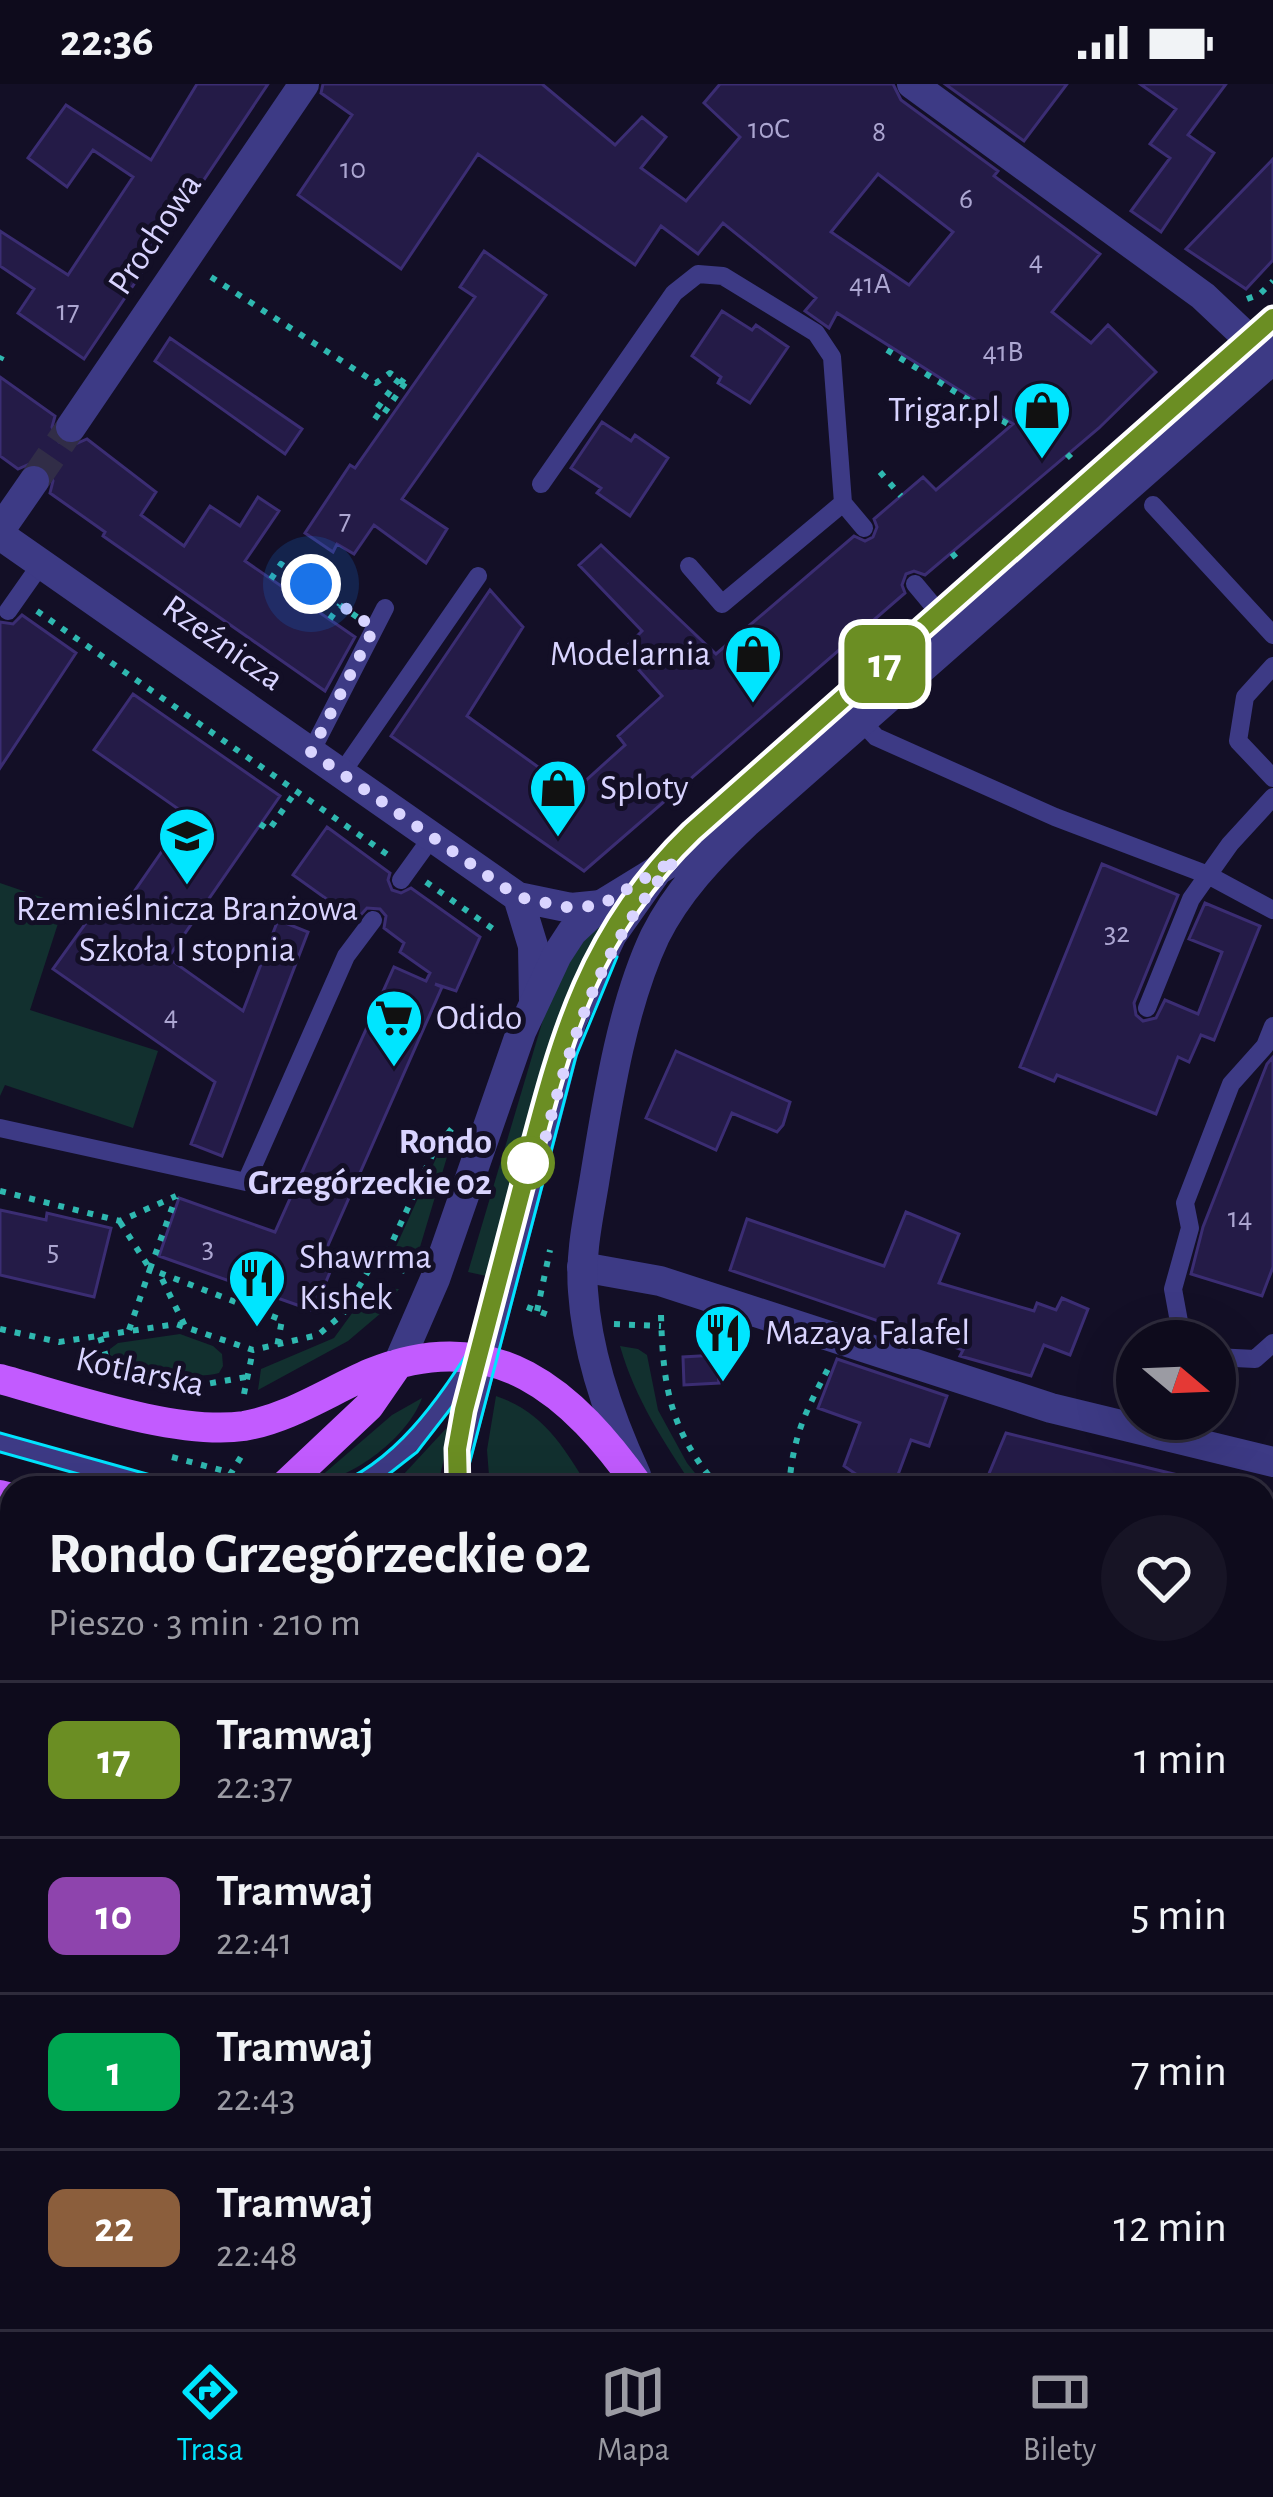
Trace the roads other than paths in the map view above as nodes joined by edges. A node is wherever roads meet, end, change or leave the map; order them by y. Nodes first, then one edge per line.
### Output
1 (304, 84) edge
2 (912, 84) edge
3 (1267, 344) edge
4 (71, 428) tunnel mouth
5 (34, 481) tunnel mouth
6 (542, 484) dead end
7 (843, 503) junction
8 (1153, 505) dead end
9 (864, 527) dead end
10 (0, 532) edge
11 (41, 564) junction
12 (689, 566) dead end
13 (478, 576) dead end
14 (915, 584) dead end
15 (13, 604) road end
16 (385, 608) dead end
17 (945, 620) junction
18 (1273, 635) edge
19 (1273, 666) edge
20 (862, 722) junction
21 (311, 752) junction
22 (341, 774) junction
23 (1273, 778) edge
24 (1273, 797) edge
25 (432, 837) junction
26 (676, 859) junction
27 (405, 875) road end
28 (1208, 875) junction
29 (518, 897) junction
30 (601, 905) junction
31 (1273, 910) edge
32 (373, 920) dead end
33 (534, 1001) junction
34 (1147, 1008) dead end
35 (1273, 1027) edge
36 (0, 1128) edge
37 (582, 1268) junction
38 (1179, 1320) edge
39 (1273, 1343) edge
40 (486, 1351) junction
41 (1236, 1358) edge
42 (398, 1364) junction
43 (0, 1379) edge
44 (0, 1442) edge
45 (465, 1442) junction
46 (1273, 1462) edge
47 (121, 1476) edge
48 (295, 1476) edge
49 (372, 1476) edge
50 (458, 1476) edge
51 (469, 1476) edge
52 (631, 1476) edge
53 (637, 1476) edge

1 - 4 street, Prochowa
2 - 3 street
3 - 17 street
3 - 20 street
5 - 10 street
6 - 7 lane
7 - 9 lane
7 - 12 lane
8 - 18 lane
10 - 11 street, Rzeźnicza
11 - 15 lane
11 - 21 street, Rzeźnicza
13 - 22 lane
14 - 17 lane
16 - 21 lane
17 - 26 street
19 - 23 lane
20 - 28 lane
20 - 37 street
21 - 22 street, Rzeźnicza
22 - 25 street, Rzeźnicza
24 - 28 lane
25 - 27 lane
25 - 29 street, Rzeźnicza
26 - 30 street
26 - 40 lane
28 - 31 lane
28 - 34 lane
29 - 30 street, Rzeźnicza
29 - 33 street
30 - 33 street
32 - 36 lane
33 - 42 street
35 - 38 lane
37 - 46 street
37 - 53 street
39 - 41 lane
40 - 42 main road, Kotlarska
40 - 45 lane
40 - 49 lane
40 - 52 main road
42 - 43 main road, Kotlarska
42 - 48 main road
44 - 47 lane
45 - 50 lane
45 - 51 lane

